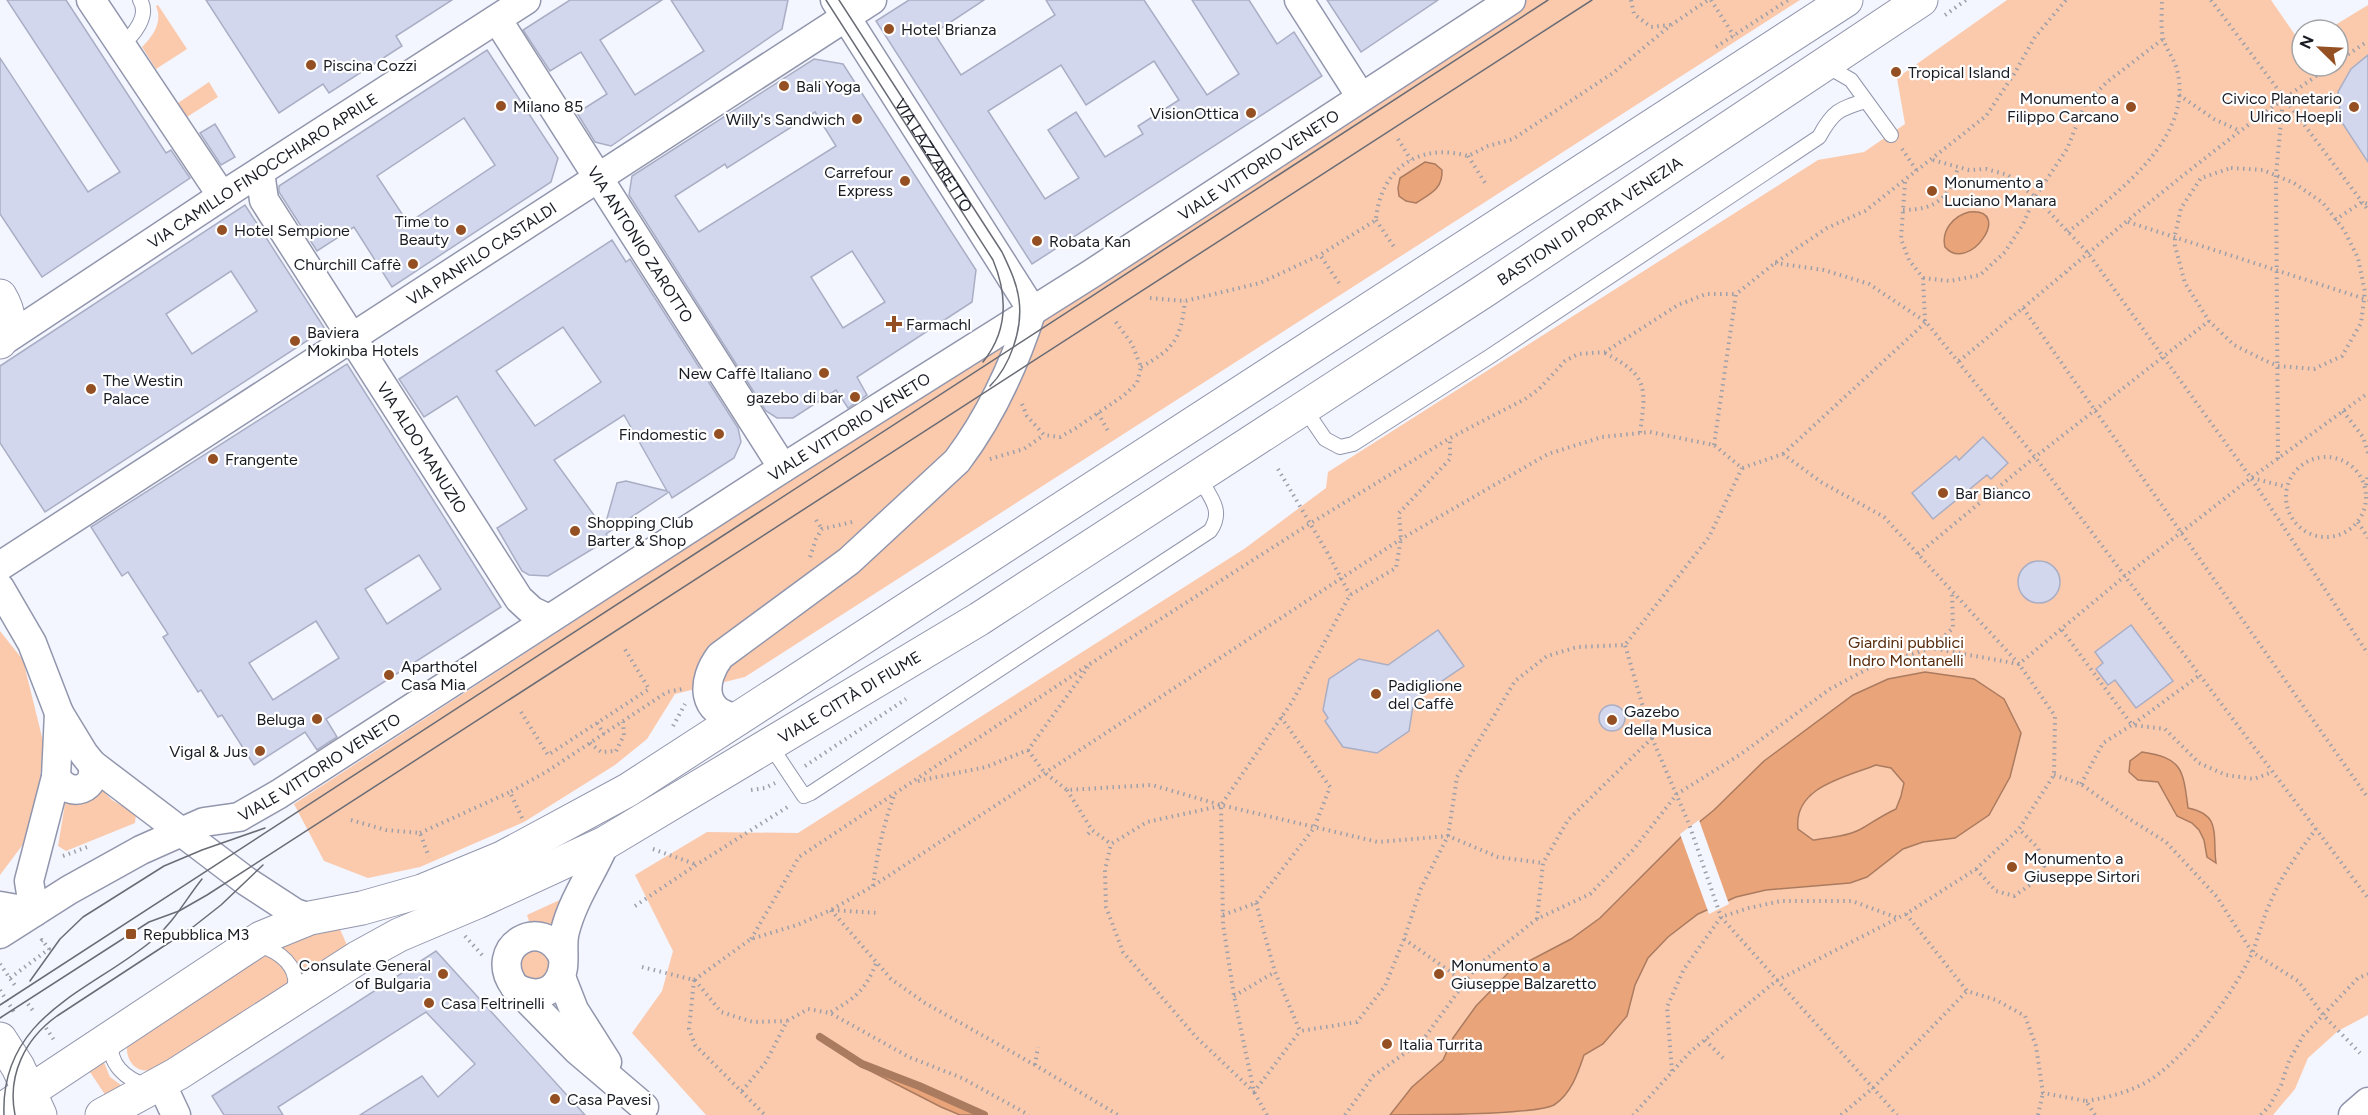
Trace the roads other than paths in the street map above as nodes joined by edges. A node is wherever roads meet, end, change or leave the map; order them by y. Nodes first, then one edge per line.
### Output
1 (91, 0) edge
2 (140, 0) edge
3 (526, 0) edge
4 (872, 0) edge
5 (1299, 0) edge
6 (1510, 0) edge
7 (1846, 0) edge
8 (1921, 0) edge
9 (840, 9) edge
10 (497, 19) junction
11 (121, 45) junction
12 (1825, 65) junction
13 (1361, 97) junction
14 (1866, 100) junction
15 (1891, 135) road end
16 (260, 172) junction
17 (597, 178) junction
18 (222, 196) junction
19 (0, 296) edge
20 (1032, 310) junction
21 (353, 337) junction
22 (0, 343) edge
23 (1304, 408) junction
24 (1257, 437) joint
25 (783, 468) junction
26 (1198, 476) junction
27 (0, 566) edge
28 (0, 588) edge
29 (549, 619) junction
30 (59, 713) junction
31 (738, 718) junction
32 (770, 745) junction
33 (88, 759) junction
34 (57, 770) junction
35 (180, 831) junction
36 (605, 843) junction
37 (0, 906) edge
38 (34, 912) junction
39 (310, 918) junction
40 (0, 934) edge
41 (251, 944) junction
42 (562, 967) junction
43 (515, 987) junction
44 (291, 1002) junction
45 (113, 1035) junction
46 (0, 1039) edge
47 (156, 1085) junction
48 (2368, 1102) edge
49 (35, 1104) edge
50 (0, 1111) edge
51 (646, 1111) edge
52 (102, 1115) edge
53 (176, 1115) edge
54 (2353, 1115) edge

1 - 11 street
2 - 11 lane
3 - 10 street, VIA CAMILLO FINOCCHIARO APRILE
4 - 9 street, VIA PANFILO CASTALDI
5 - 13 street
6 - 13 street, VIALE VITTORIO VENETO
7 - 31 main road
8 - 12 main road, BASTIONI DI PORTA VENEZIA
9 - 17 street, VIA PANFILO CASTALDI
9 - 20 street, VIA LAZZARETTO
10 - 16 street, VIA CAMILLO FINOCCHIARO APRILE
10 - 17 street, VIA ANTONIO ZAROTTO
11 - 18 street
12 - 14 lane
12 - 23 main road, BASTIONI DI PORTA VENEZIA
13 - 20 street, VIALE VITTORIO VENETO
14 - 15 lane
14 - 23 lane
16 - 18 street, VIA CAMILLO FINOCCHIARO APRILE
16 - 21 street, VIA ALDO MANUZIO
17 - 21 street, VIA PANFILO CASTALDI
17 - 25 street, VIA ANTONIO ZAROTTO
18 - 22 street, VIA CAMILLO FINOCCHIARO APRILE
19 - 22 main road
20 - 25 street, VIALE VITTORIO VENETO
20 - 31 street
21 - 27 street, VIA PANFILO CASTALDI
21 - 29 street, VIA ALDO MANUZIO
23 - 24 main road, BASTIONI DI PORTA VENEZIA
24 - 26 main road, VIALE CITTÀ DI FIUME
25 - 29 street, VIALE VITTORIO VENETO
26 - 32 main road, VIALE CITTÀ DI FIUME
26 - 32 lane
28 - 30 street
29 - 35 street, VIALE VITTORIO VENETO
30 - 33 street
30 - 34 street
31 - 39 main road
32 - 36 main road, VIALE CITTÀ DI FIUME
33 - 34 street
33 - 35 street
34 - 38 street
35 - 38 street, VIALE VITTORIO VENETO
35 - 39 street
36 - 42 street
36 - 44 main road, VIALE CITTÀ DI FIUME
37 - 38 street
38 - 40 street, VIALE VITTORIO VENETO
39 - 41 main road
41 - 44 lane
41 - 45 main road
42 - 43 street
42 - 43 street
42 - 51 street
43 - 51 street
44 - 47 main road, VIALE CITTÀ DI FIUME
45 - 47 lane
45 - 49 main road
46 - 49 main road
47 - 52 main road, VIALE CITTÀ DI FIUME
47 - 53 street
48 - 54 street
49 - 50 main road

